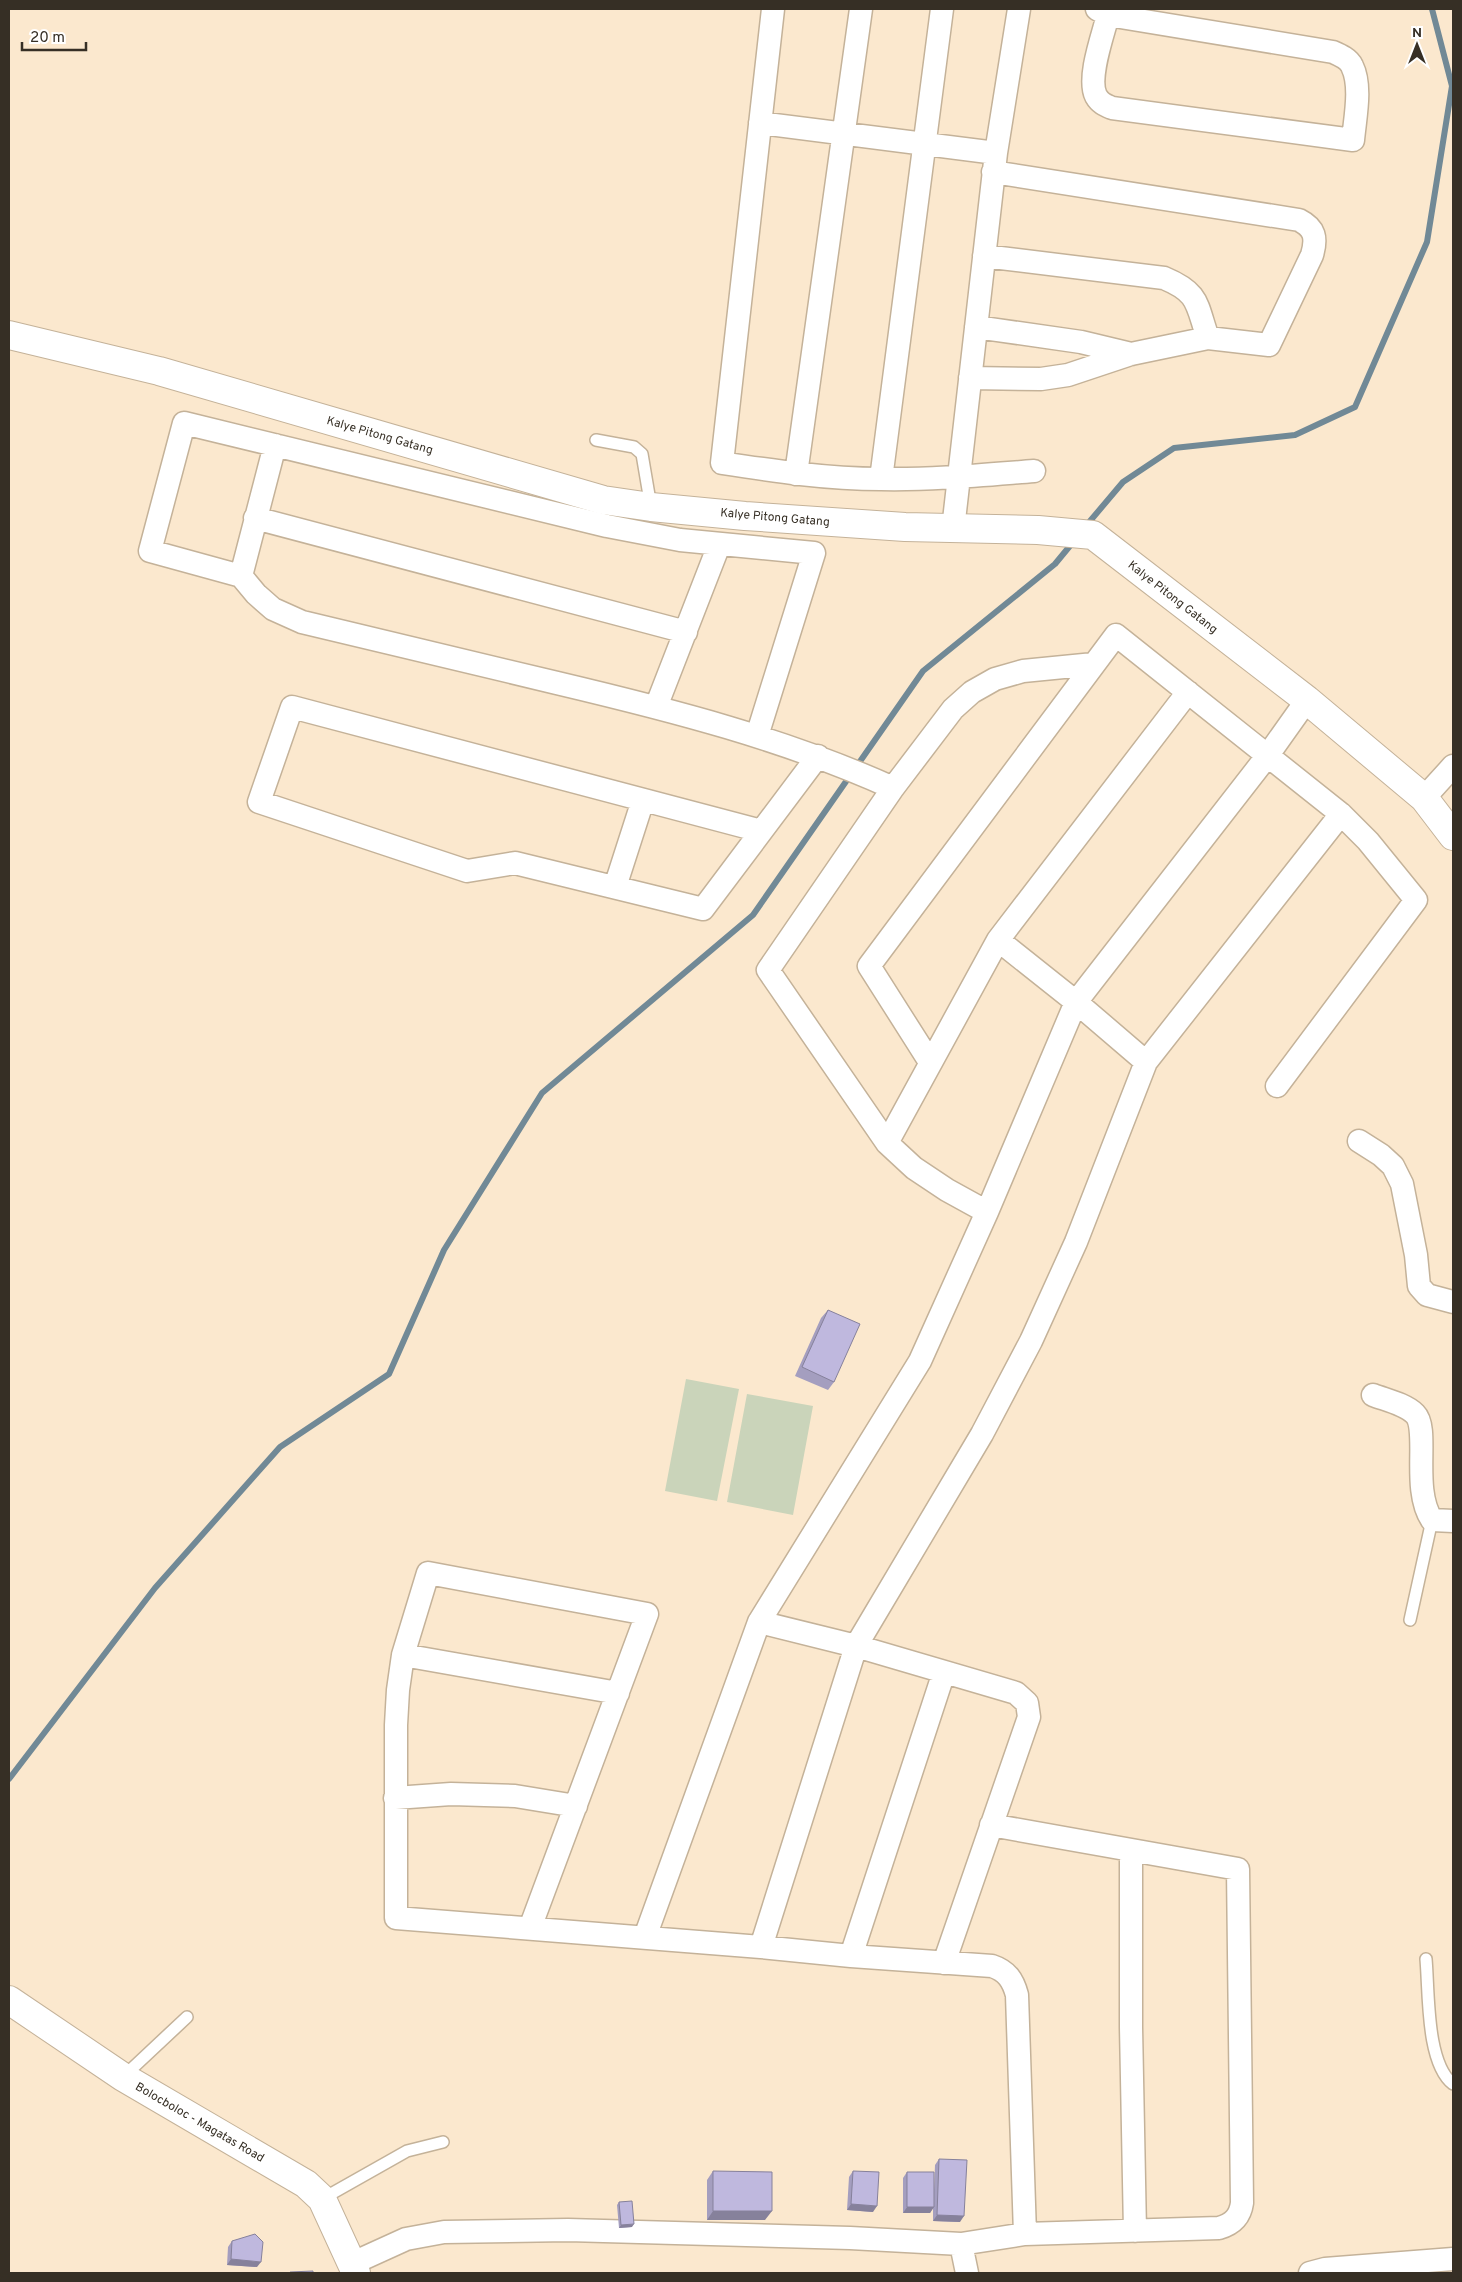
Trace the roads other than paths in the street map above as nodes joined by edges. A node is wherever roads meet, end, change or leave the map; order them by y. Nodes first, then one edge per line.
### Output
1 (773, 9) edge
2 (861, 9) edge
3 (942, 9) edge
4 (1019, 9) edge
5 (1103, 12) edge
6 (760, 123) junction
7 (844, 134) junction
8 (924, 144) junction
9 (995, 163) junction
10 (984, 256) junction
11 (976, 327) junction
12 (9, 335) edge
13 (1208, 338) junction
14 (1131, 354) junction
15 (970, 378) junction
16 (596, 440) dead end
17 (275, 445) junction
18 (1034, 470) dead end
19 (796, 474) junction
20 (959, 476) junction
21 (881, 479) junction
22 (651, 507) junction
23 (255, 518) junction
24 (953, 529) junction
25 (719, 545) junction
26 (241, 576) junction
27 (686, 632) junction
28 (1094, 664) junction
29 (1188, 692) junction
30 (1307, 700) junction
31 (656, 707) junction
32 (756, 736) junction
33 (1268, 755) junction
34 (818, 756) junction
35 (1451, 774) edge
36 (893, 788) junction
37 (1424, 798) junction
38 (643, 800) junction
39 (1340, 814) junction
40 (761, 831) junction
41 (1453, 836) edge
42 (615, 887) junction
43 (998, 940) junction
44 (1076, 1002) junction
45 (930, 1062) junction
46 (1146, 1062) junction
47 (1277, 1086) dead end
48 (1359, 1141) dead end
49 (887, 1143) junction
50 (987, 1212) junction
51 (1453, 1302) edge
52 (1373, 1395) dead end
53 (1443, 1520) edge
54 (1410, 1620) dead end
55 (759, 1622) junction
56 (856, 1646) junction
57 (403, 1655) junction
58 (944, 1672) junction
59 (618, 1693) junction
60 (395, 1798) junction
61 (576, 1806) junction
62 (991, 1826) junction
63 (1131, 1851) junction
64 (530, 1928) junction
65 (645, 1937) junction
66 (761, 1947) junction
67 (851, 1956) junction
68 (1426, 1959) dead end
69 (944, 1963) junction
70 (9, 2000) edge
71 (187, 2017) dead end
72 (123, 2077) junction
73 (1453, 2084) edge
74 (443, 2142) dead end
75 (322, 2199) junction
76 (1135, 2231) junction
77 (1024, 2234) junction
78 (961, 2244) junction
79 (1453, 2259) edge
80 (354, 2269) edge
81 (967, 2273) edge
82 (1310, 2273) edge

1 - 6 street
2 - 7 street
3 - 8 street
4 - 9 street
5 - 5 street
6 - 7 street
6 - 19 street
7 - 8 street
7 - 19 street
8 - 9 street
8 - 21 street
9 - 10 street
9 - 13 street
10 - 11 street
10 - 13 street
11 - 14 street
11 - 15 street
12 - 22 street, Kalye Pitong Gatang
13 - 14 street
14 - 15 street
15 - 20 street
16 - 22 lane
17 - 23 street
17 - 25 street
17 - 26 street
18 - 20 street
19 - 21 street
20 - 21 street
20 - 24 street
22 - 24 street, Kalye Pitong Gatang
23 - 26 street
23 - 27 street
24 - 30 street, Kalye Pitong Gatang
25 - 27 street
25 - 32 street
26 - 31 street
27 - 31 street
28 - 29 street
28 - 36 street
28 - 45 street
29 - 33 street
29 - 43 street
30 - 33 street
30 - 37 street, Kalye Pitong Gatang
31 - 32 street
32 - 34 street
33 - 39 street
33 - 44 street
34 - 36 street
34 - 40 street
35 - 37 street
36 - 49 street
37 - 41 street, Kalye Pitong Gatang
38 - 40 street
38 - 42 street
38 - 42 street
39 - 46 street
39 - 47 street
40 - 42 street
43 - 44 street
43 - 45 street
44 - 46 street
44 - 50 street
45 - 49 street
46 - 56 street
48 - 51 street
49 - 50 street
50 - 55 street
52 - 53 street
53 - 54 lane
55 - 56 street
55 - 65 street
56 - 58 street
56 - 66 street
57 - 59 street
57 - 59 street
57 - 60 street
58 - 62 street
58 - 67 street
59 - 61 street
60 - 61 street
60 - 64 street
61 - 64 street
62 - 63 street
62 - 69 street
63 - 76 street
63 - 76 street
64 - 65 street
65 - 66 street
66 - 67 street
67 - 69 street
68 - 73 lane
69 - 77 street
70 - 72 street, Bolocboloc - Magatas Road
71 - 72 lane
72 - 75 street, Bolocboloc - Magatas Road
74 - 75 lane
75 - 80 street, Bolocboloc - Magatas Road
76 - 77 street
77 - 78 street
78 - 80 street
78 - 81 street
79 - 82 street

